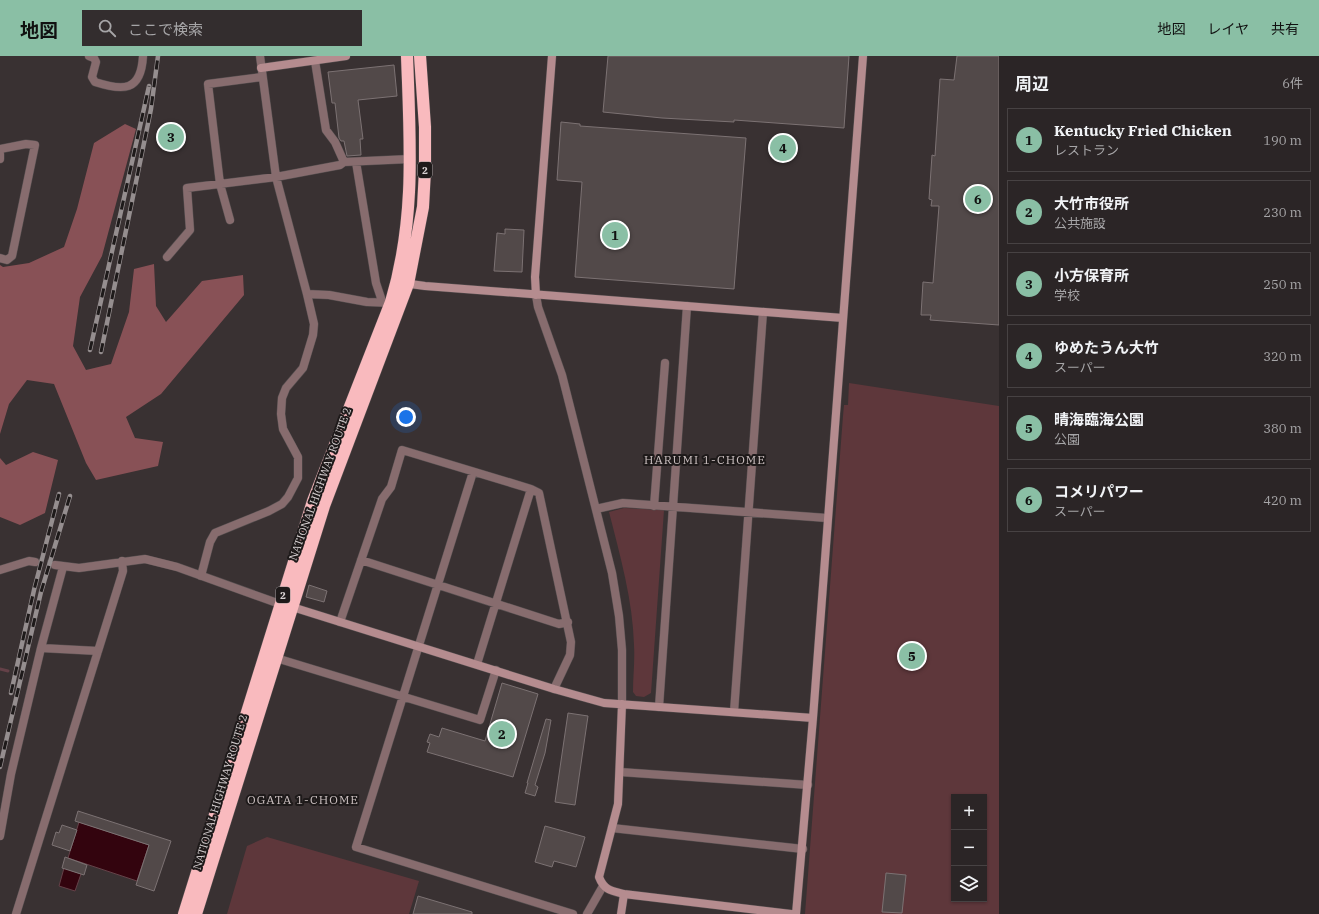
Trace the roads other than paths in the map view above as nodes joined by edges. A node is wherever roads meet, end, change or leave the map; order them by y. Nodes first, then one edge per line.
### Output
1 (89, 56) edge
2 (143, 56) edge
3 (260, 56) edge
4 (346, 56) edge
5 (407, 56) edge
6 (420, 56) edge
7 (552, 56) edge
8 (863, 56) edge
9 (315, 60) junction
10 (262, 73) junction
11 (0, 149) edge
12 (0, 154) edge
13 (0, 159) edge
14 (410, 159) junction
15 (344, 162) junction
16 (356, 162) junction
17 (276, 177) junction
18 (220, 184) junction
19 (230, 220) dead end
20 (167, 257) dead end
21 (0, 258) edge
22 (403, 283) junction
23 (306, 294) junction
24 (536, 295) junction
25 (391, 303) junction
26 (687, 306) junction
27 (763, 312) junction
28 (843, 318) junction
29 (665, 363) dead end
30 (473, 472) junction
31 (531, 490) junction
32 (654, 506) junction
33 (674, 508) junction
34 (596, 509) junction
35 (749, 513) junction
36 (827, 518) junction
37 (361, 560) junction
38 (122, 561) junction
39 (35, 562) tunnel mouth
40 (0, 570) edge
41 (201, 576) junction
42 (438, 585) junction
43 (496, 604) junction
44 (286, 605) junction
45 (340, 622) junction
46 (568, 622) junction
47 (418, 646) junction
48 (41, 648) junction
49 (98, 651) junction
50 (276, 658) junction
51 (477, 664) junction
52 (496, 670) junction
53 (554, 689) junction
54 (402, 696) junction
55 (622, 704) junction
56 (659, 707) junction
57 (734, 712) junction
58 (813, 718) junction
59 (620, 772) junction
60 (808, 785) junction
61 (612, 828) junction
62 (0, 836) edge
63 (803, 849) junction
64 (603, 886) junction
65 (624, 894) junction
66 (16, 914) edge
67 (184, 914) edge
68 (196, 914) edge
69 (573, 914) edge
70 (588, 914) edge
71 (621, 914) edge
72 (791, 914) edge
73 (796, 914) edge

1 - 2 street
3 - 10 street
4 - 9 street
5 - 14 highway, NATIONAL HIGHWAY ROUTE 2 / 2
6 - 22 highway, NATIONAL HIGHWAY ROUTE 2 / 2
7 - 24 street
8 - 28 street
9 - 10 street
9 - 15 street
10 - 17 street
10 - 18 street
11 - 21 street
12 - 13 street
14 - 16 street
14 - 22 highway, NATIONAL HIGHWAY ROUTE 2 / 2
15 - 16 street
15 - 17 street
16 - 25 street
17 - 18 street
17 - 23 street
18 - 19 street
18 - 20 street
22 - 24 street
22 - 25 highway, NATIONAL HIGHWAY ROUTE 2 / 2
23 - 25 street
23 - 41 street
24 - 26 street
24 - 34 street
25 - 44 highway, NATIONAL HIGHWAY ROUTE 2 / 2
26 - 27 street
26 - 33 street
27 - 28 street
27 - 35 street
28 - 36 street
29 - 32 street
30 - 31 street
30 - 37 street
30 - 42 street
31 - 43 street
31 - 46 street
32 - 33 street
32 - 34 street
33 - 35 street
33 - 56 street
34 - 55 street
35 - 36 street
35 - 57 street
36 - 58 street
37 - 42 street
37 - 45 street
38 - 41 street
38 - 48 street
38 - 49 street
39 - 40 street
41 - 44 street
42 - 43 street
42 - 47 street
43 - 46 street
43 - 51 street
44 - 45 street
44 - 50 highway, NATIONAL HIGHWAY ROUTE 2 / 2
44 - 67 highway, NATIONAL HIGHWAY ROUTE 2 / 2
45 - 47 street
46 - 53 street
47 - 51 street
47 - 54 street
48 - 49 street
48 - 62 street
49 - 66 street
50 - 54 street
50 - 68 highway, NATIONAL HIGHWAY ROUTE 2 / 2
51 - 52 street
52 - 53 street
52 - 54 street
53 - 55 street
54 - 69 street
55 - 56 street
55 - 59 street
56 - 57 street
57 - 58 street
58 - 60 street
59 - 60 street
59 - 61 street
60 - 63 street
61 - 63 street
61 - 64 street
63 - 73 street
64 - 65 street
64 - 70 street
65 - 71 street
65 - 72 street

